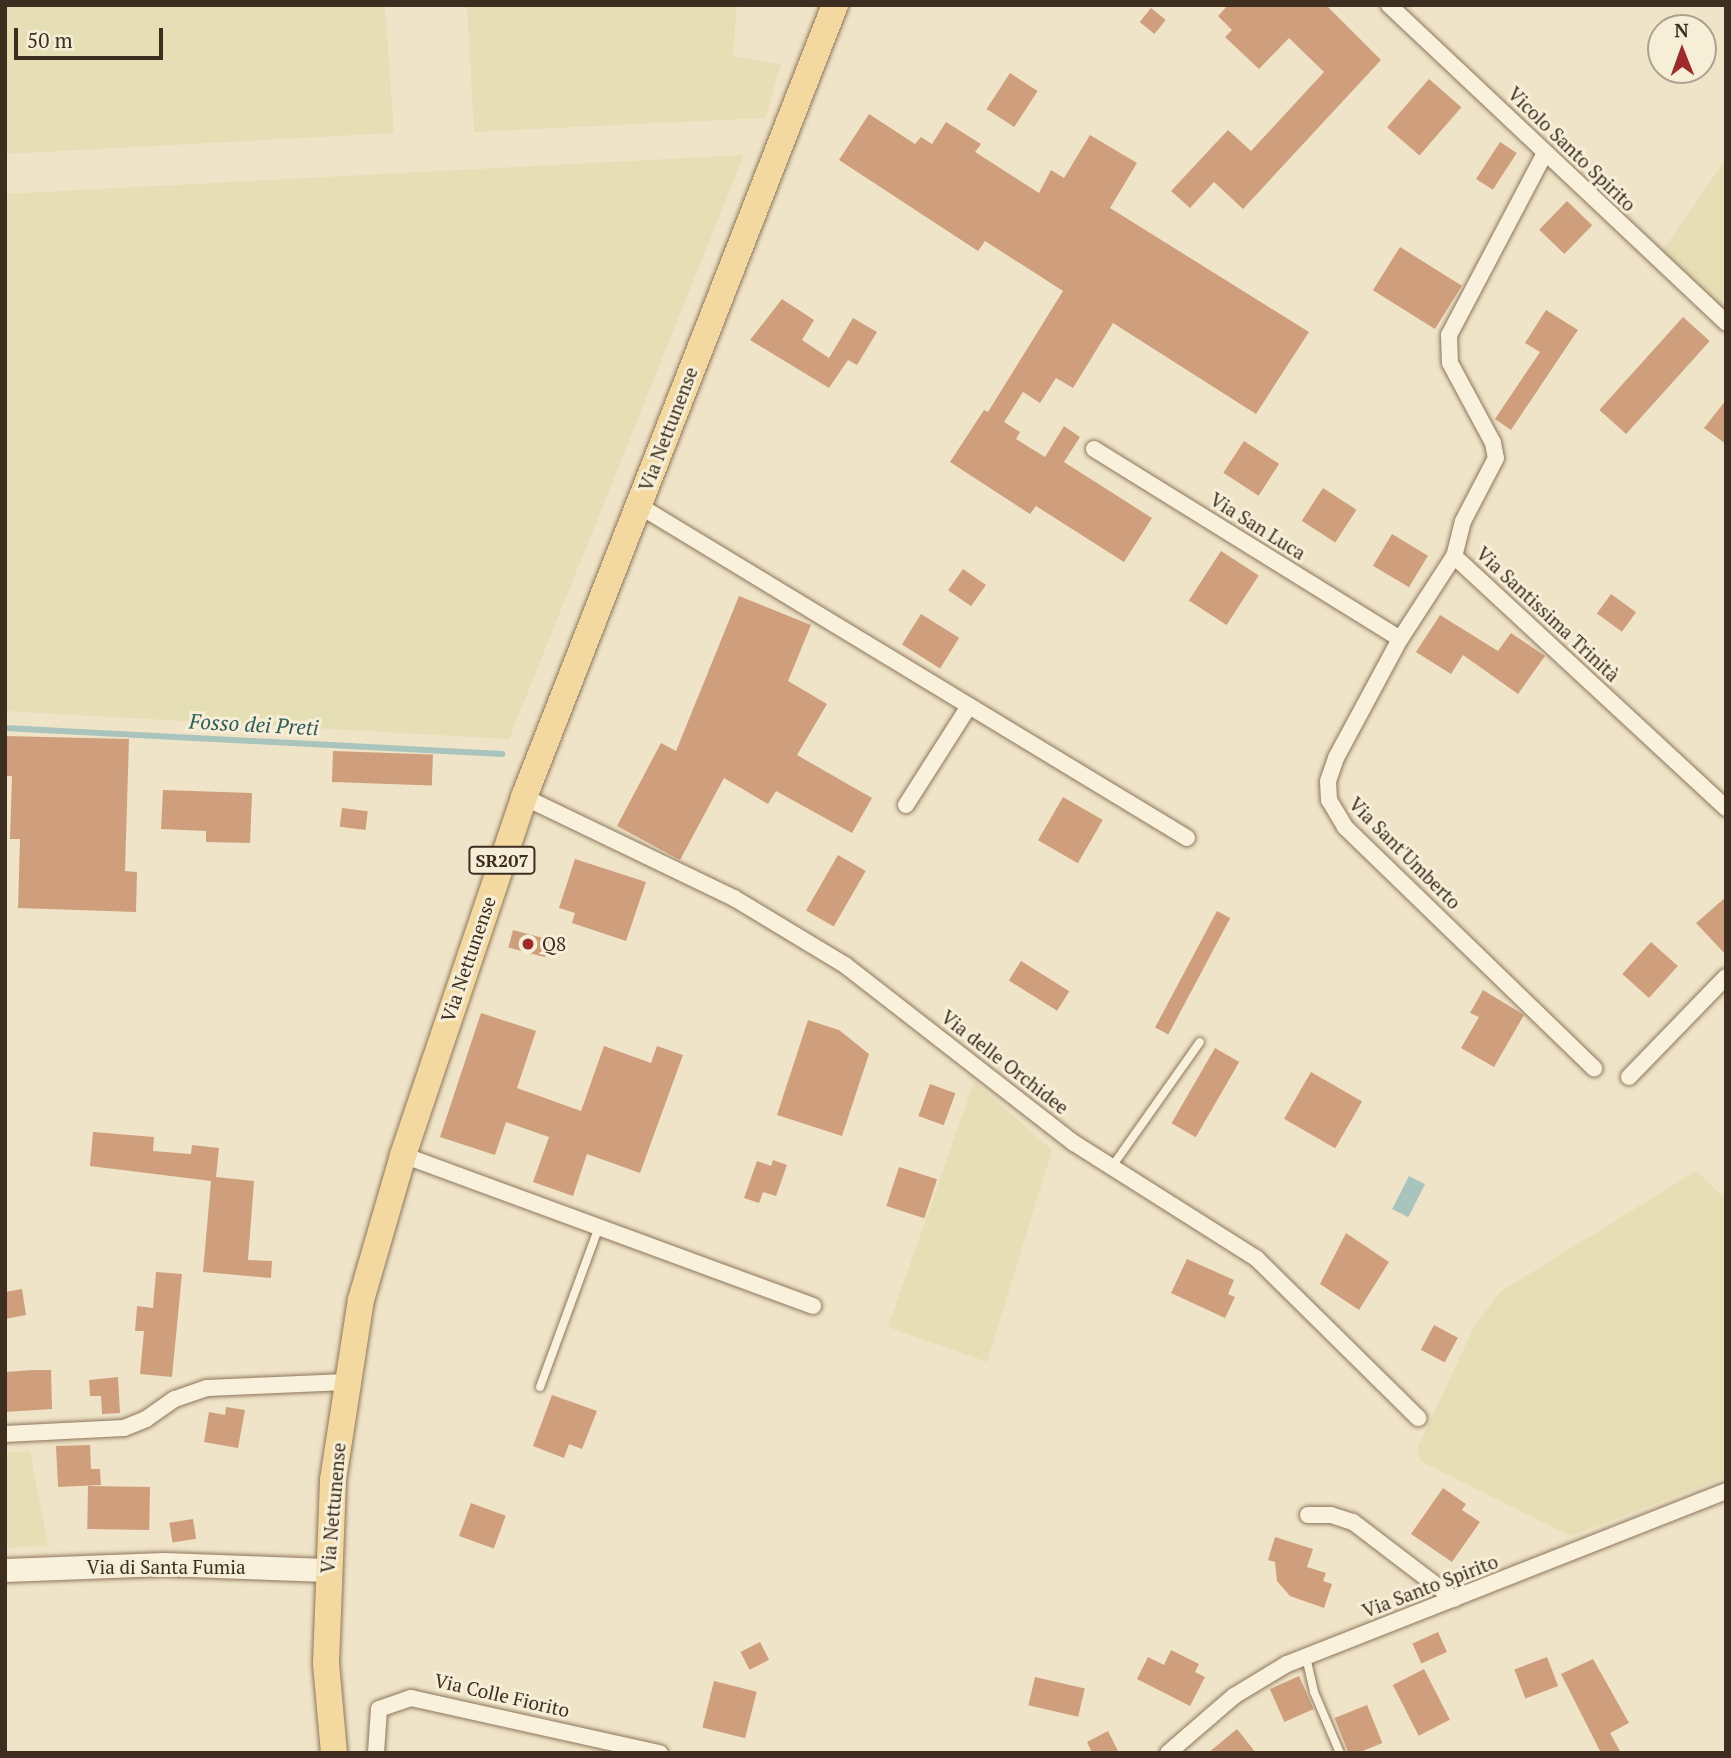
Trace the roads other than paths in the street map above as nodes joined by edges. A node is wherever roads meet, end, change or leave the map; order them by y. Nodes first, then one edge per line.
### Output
1 (835, 5) edge
2 (1390, 5) edge
3 (1545, 153) junction
4 (1726, 323) edge
5 (1094, 449) dead end
6 (638, 505) junction
7 (1454, 556) junction
8 (1400, 639) junction
9 (969, 706) junction
10 (524, 797) junction
11 (906, 804) dead end
12 (1726, 808) edge
13 (1187, 838) dead end
14 (1726, 977) edge
15 (1200, 1042) dead end
16 (1594, 1068) dead end
17 (1629, 1077) dead end
18 (402, 1154) junction
19 (1111, 1168) junction
20 (598, 1227) junction
21 (813, 1306) dead end
22 (346, 1382) junction
23 (540, 1387) dead end
24 (1418, 1418) dead end
25 (5, 1434) edge
26 (1726, 1491) edge
27 (1308, 1515) dead end
28 (5, 1570) edge
29 (326, 1570) junction
30 (1454, 1599) junction
31 (1306, 1657) junction
32 (618, 1748) edge
33 (334, 1753) edge
34 (376, 1753) edge
35 (660, 1753) edge
36 (1168, 1753) edge
37 (1340, 1753) edge

1 - 6 main road, Via Nettunense / SR207
2 - 3 street, Vicolo Santo Spirito
3 - 4 street, Vicolo Santo Spirito
3 - 7 street, Via Santissima Trinità
5 - 8 street, Via San Luca
6 - 9 street
6 - 10 main road, Via Nettunense / SR207
7 - 8 street, Via Sant'Umberto
7 - 12 street, Via Santissima Trinità
8 - 16 street, Via Sant'Umberto
9 - 11 street
9 - 13 street
10 - 18 main road, Via Nettunense / SR207
10 - 19 street, Via delle Orchidee
14 - 17 street
15 - 19 lane
18 - 20 street
18 - 22 main road, Via Nettunense / SR207
19 - 24 street, Via delle Orchidee
20 - 21 street
20 - 23 lane
22 - 25 street
22 - 29 main road, Via Nettunense / SR207
26 - 30 street, Via Santo Spirito
27 - 30 street
28 - 29 street, Via di Santa Fumia
29 - 33 main road, Via Nettunense / SR207
30 - 31 street, Via Santo Spirito
31 - 36 street, Via Santo Spirito
31 - 37 lane
32 - 34 street, Via Colle Fiorito
32 - 35 street, Via Colle Fiorito

